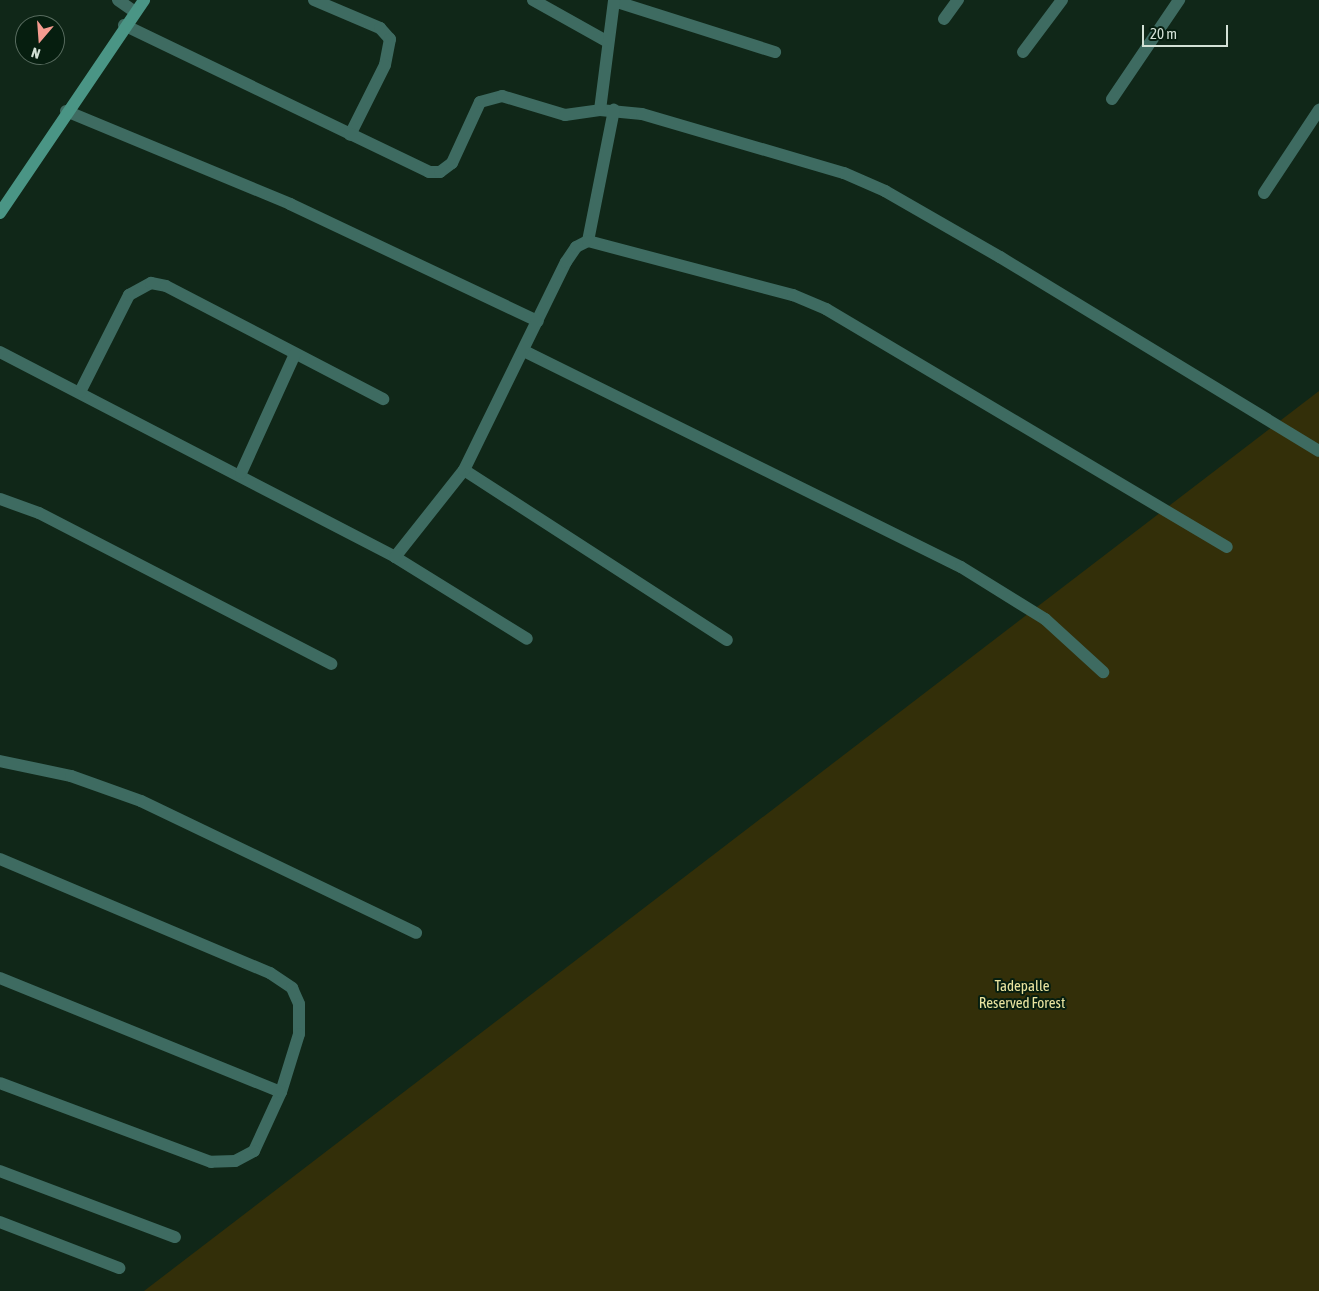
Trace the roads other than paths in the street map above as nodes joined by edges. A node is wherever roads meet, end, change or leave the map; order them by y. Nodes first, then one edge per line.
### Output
1 (118, 0) edge
2 (144, 0) edge
3 (314, 0) edge
4 (533, 0) edge
5 (614, 0) edge
6 (958, 0) edge
7 (1062, 0) edge
8 (1179, 0) edge
9 (135, 12) junction
10 (944, 19) dead end
11 (124, 26) junction
12 (608, 42) junction
13 (775, 52) dead end
14 (1023, 52) dead end
15 (1112, 99) dead end
16 (600, 110) junction
17 (614, 110) junction
18 (1319, 110) edge
19 (66, 111) junction
20 (350, 135) junction
21 (1264, 193) dead end
22 (0, 213) edge
23 (588, 241) junction
24 (538, 321) junction
25 (524, 351) junction
26 (0, 352) edge
27 (295, 354) junction
28 (80, 392) junction
29 (383, 399) dead end
30 (1319, 451) edge
31 (464, 470) junction
32 (241, 473) junction
33 (0, 499) edge
34 (1226, 547) dead end
35 (395, 557) junction
36 (527, 639) dead end
37 (727, 640) dead end
38 (331, 664) dead end
39 (1104, 672) dead end
40 (0, 761) edge
41 (0, 859) edge
42 (416, 933) dead end
43 (0, 978) edge
44 (0, 1083) edge
45 (281, 1092) junction
46 (0, 1171) edge
47 (0, 1222) edge
48 (175, 1237) dead end
49 (118, 1268) dead end

1 - 9 street
2 - 9 street
3 - 20 street
4 - 12 street
5 - 12 street
5 - 13 street
6 - 10 street
7 - 14 street
8 - 15 street
9 - 11 street
11 - 19 street
11 - 20 street
12 - 16 street
16 - 17 street
16 - 20 street
17 - 23 street
17 - 30 street
18 - 21 street
19 - 22 street
19 - 24 street
23 - 24 street
23 - 34 street
24 - 25 street
25 - 31 street
25 - 39 street
26 - 28 street
27 - 28 street
27 - 29 street
27 - 32 street
28 - 32 street
31 - 35 street
31 - 37 street
32 - 35 street
33 - 38 street
35 - 36 street
40 - 42 street
41 - 45 street
43 - 45 street
44 - 45 street
46 - 48 street
47 - 49 street

